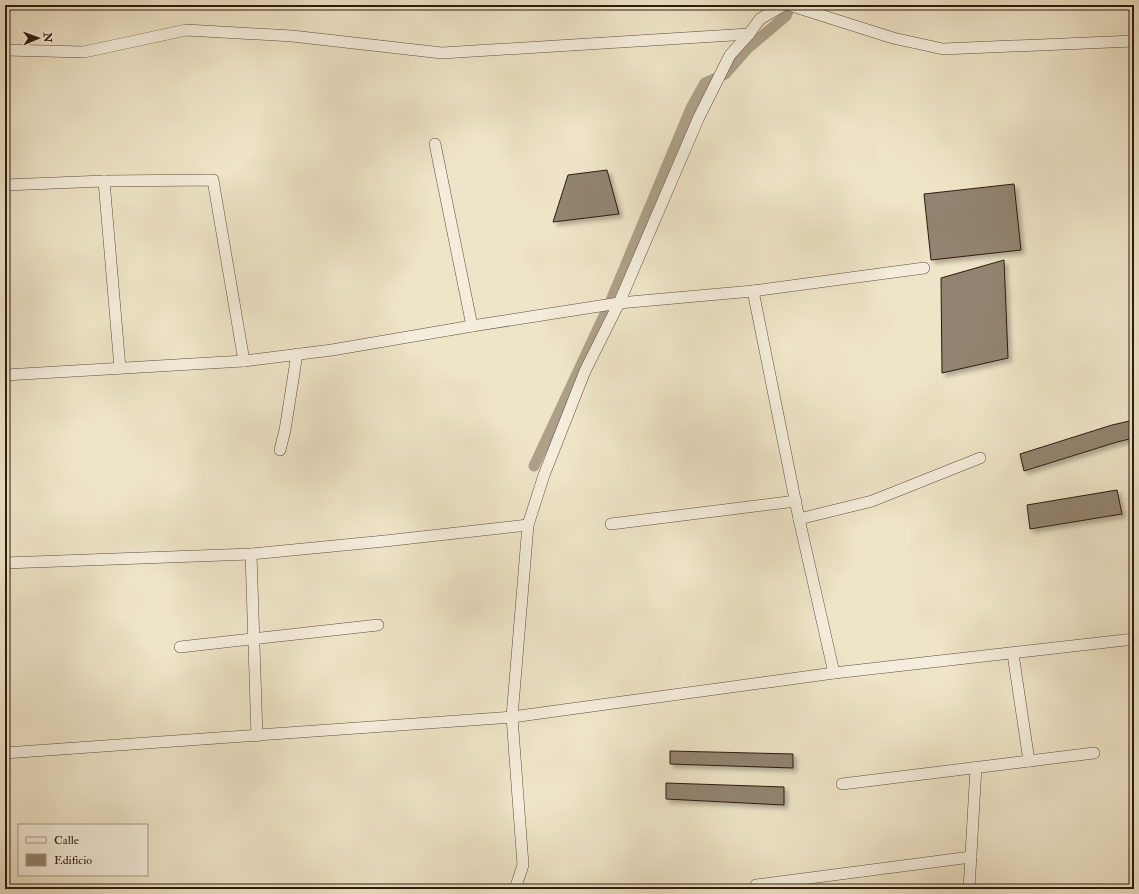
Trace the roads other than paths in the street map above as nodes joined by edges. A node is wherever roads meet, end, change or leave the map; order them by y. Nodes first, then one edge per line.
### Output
1 (784, 5) edge
2 (789, 5) edge
3 (749, 34) junction
4 (1134, 41) edge
5 (5, 50) edge
6 (435, 144) dead end
7 (104, 182) junction
8 (5, 185) edge
9 (924, 268) dead end
10 (753, 291) junction
11 (619, 303) junction
12 (472, 326) junction
13 (297, 354) junction
14 (244, 361) junction
15 (120, 368) junction
16 (5, 375) edge
17 (280, 450) dead end
18 (980, 458) dead end
19 (796, 501) junction
20 (799, 519) junction
21 (611, 524) dead end
22 (528, 525) junction
23 (251, 554) junction
24 (5, 563) edge
25 (378, 625) dead end
26 (255, 639) junction
27 (1134, 639) edge
28 (180, 647) dead end
29 (1013, 654) junction
30 (834, 673) junction
31 (512, 717) junction
32 (257, 736) junction
33 (5, 753) edge
34 (1094, 753) dead end
35 (1029, 761) junction
36 (976, 767) junction
37 (842, 784) dead end
38 (971, 856) junction
39 (515, 889) edge
40 (755, 889) edge
41 (970, 889) edge

1 - 3 street
2 - 4 street
3 - 5 street
3 - 11 street
6 - 12 street
7 - 8 street
7 - 14 street
7 - 15 street
9 - 10 street
10 - 11 street
10 - 19 street
11 - 12 street
11 - 22 street
12 - 13 street
13 - 14 street
13 - 17 street
14 - 15 street
15 - 16 street
18 - 20 street
19 - 20 street
19 - 21 street
20 - 30 street
22 - 23 street
22 - 31 street
23 - 24 street
23 - 26 street
25 - 26 street
26 - 28 street
26 - 32 street
27 - 29 street
29 - 30 street
29 - 35 street
30 - 31 street
31 - 32 street
31 - 39 street
32 - 33 street
34 - 35 street
35 - 36 street
36 - 37 street
36 - 38 street
38 - 40 street
38 - 41 street

